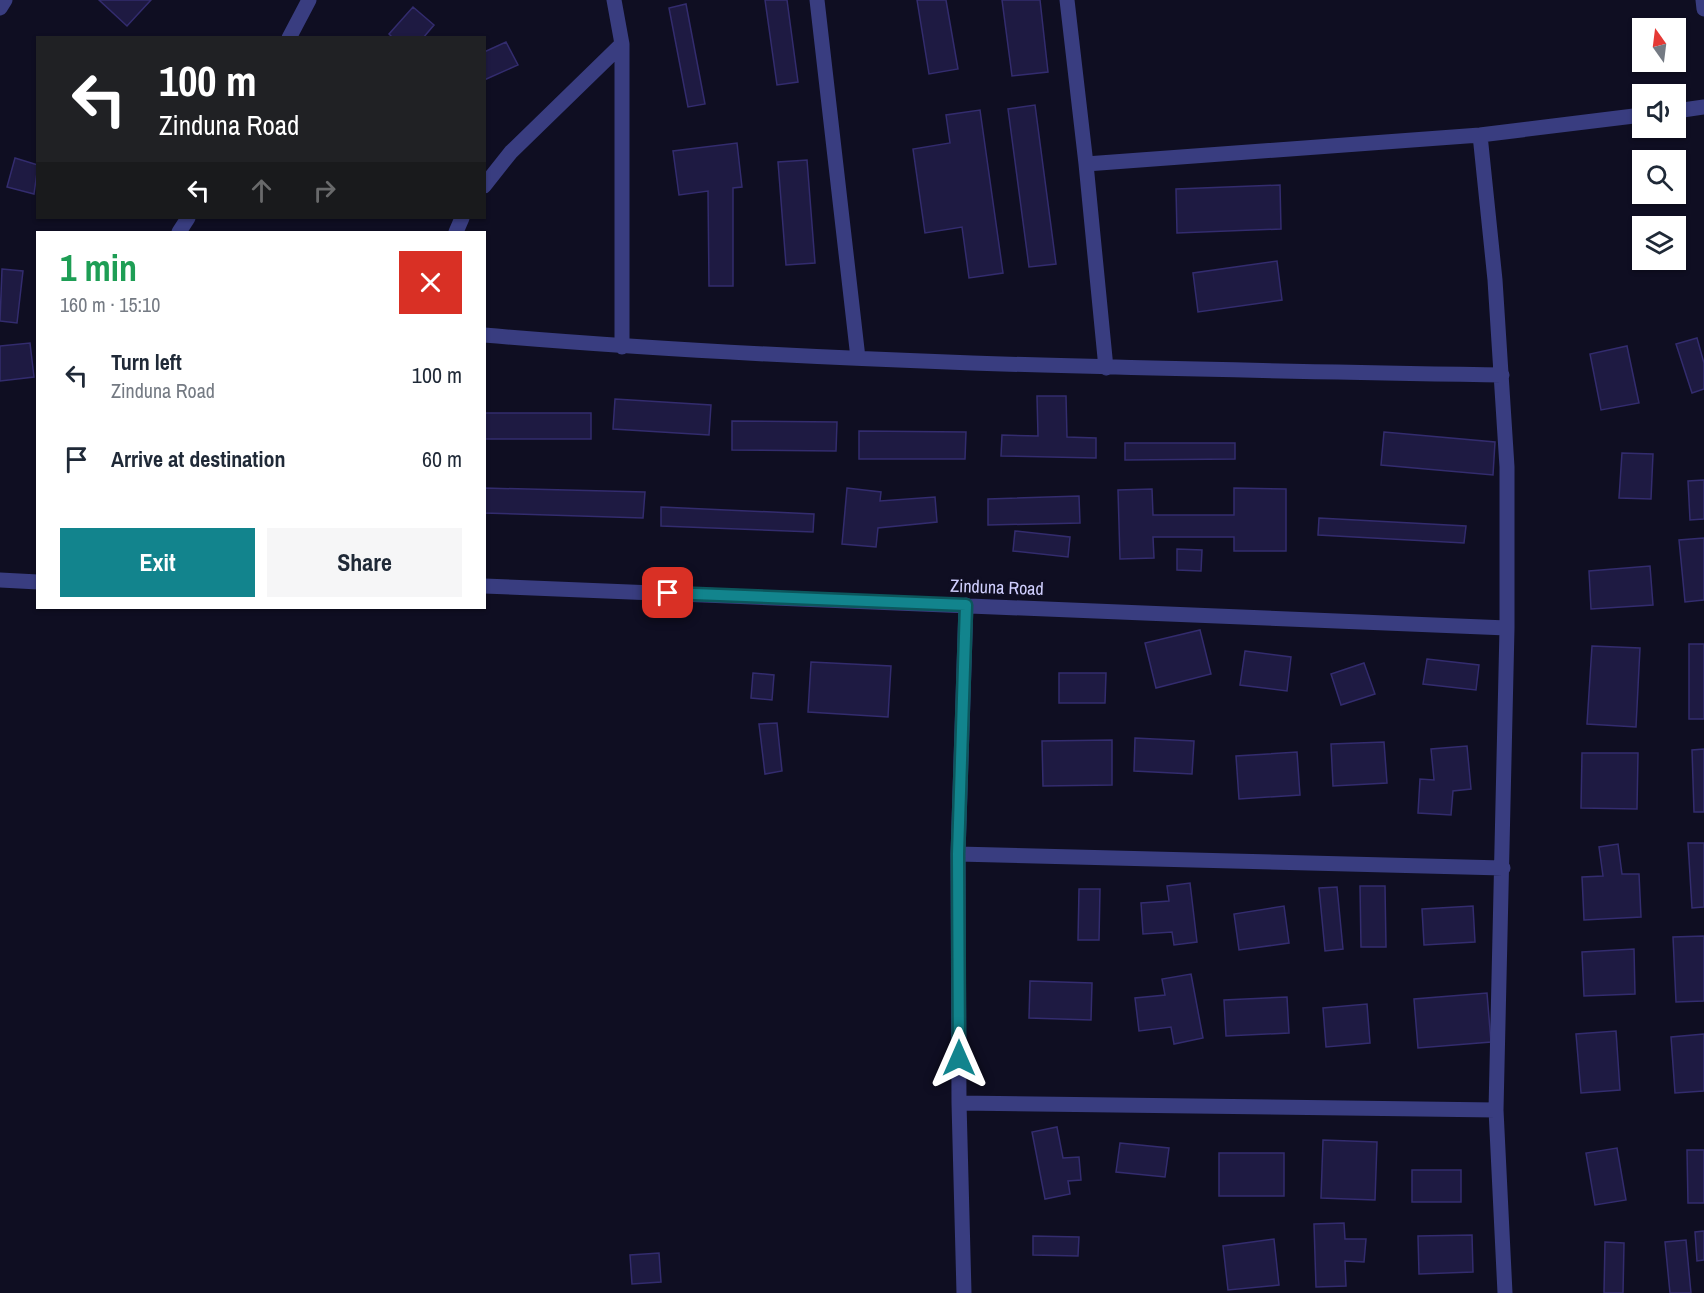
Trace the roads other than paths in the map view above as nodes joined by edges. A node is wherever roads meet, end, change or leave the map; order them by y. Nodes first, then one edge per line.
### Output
1 (5, 0) edge
2 (309, 0) edge
3 (614, 0) edge
4 (817, 0) edge
5 (1067, 0) edge
6 (1703, 0) edge
7 (0, 8) edge
8 (1704, 9) edge
9 (289, 36) edge
10 (622, 44) junction
11 (1704, 107) edge
12 (1686, 110) edge
13 (1632, 116) edge
14 (1480, 135) junction
15 (1086, 164) junction
16 (486, 183) edge
17 (486, 335) edge
18 (622, 347) junction
19 (858, 358) junction
20 (1106, 368) junction
21 (1502, 375) junction
22 (0, 580) edge
23 (36, 582) edge
24 (486, 586) edge
25 (966, 605) junction
26 (1507, 628) junction
27 (958, 854) junction
28 (1503, 868) junction
29 (959, 1103) junction
30 (1496, 1110) junction
31 (964, 1293) edge
32 (1505, 1293) edge

1 - 7 street
2 - 9 street
3 - 10 street
4 - 19 street
5 - 15 street
6 - 8 street
10 - 16 street
10 - 18 street
11 - 12 street
13 - 14 street
14 - 15 street
14 - 21 street
15 - 20 street
17 - 18 street
18 - 19 street
19 - 20 street
20 - 21 street
21 - 26 street
22 - 23 street
24 - 25 street, Zinduna Road
25 - 26 street, Zinduna Road
25 - 27 street
26 - 28 street
27 - 28 street
27 - 29 street
28 - 30 street
29 - 30 street
29 - 31 street
30 - 32 street

